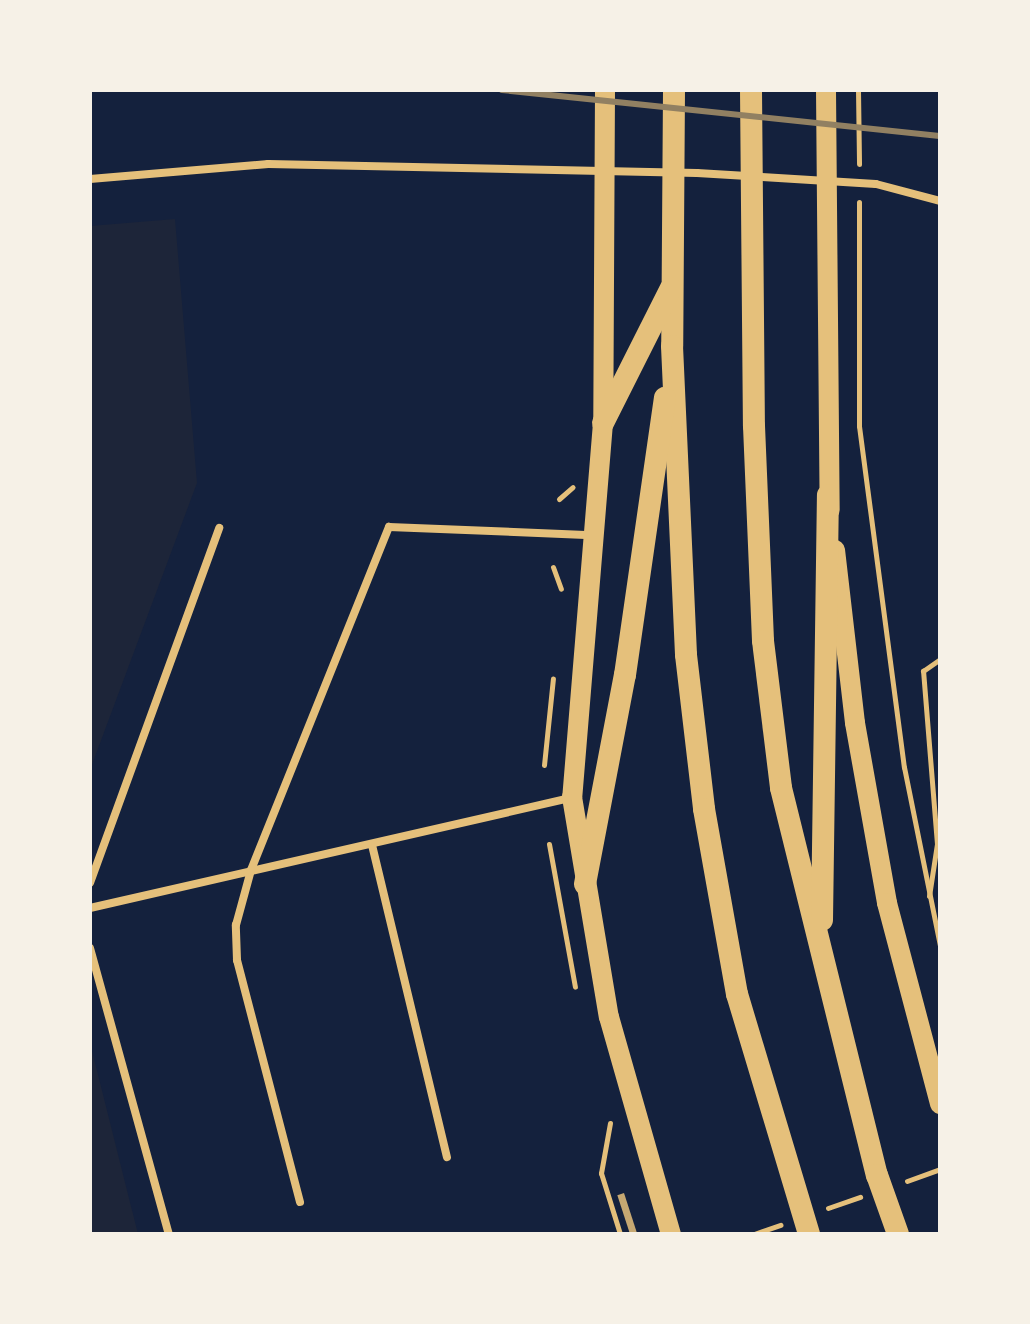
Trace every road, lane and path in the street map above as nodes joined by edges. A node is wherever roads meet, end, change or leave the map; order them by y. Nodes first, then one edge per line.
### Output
1 (605, 90) edge
2 (674, 90) edge
3 (751, 90) edge
4 (826, 90) edge
5 (90, 179) edge
6 (940, 201) edge
7 (675, 280) junction
8 (859, 283) dead end
9 (672, 346) junction
10 (603, 423) junction
11 (828, 495) junction
12 (219, 528) dead end
13 (592, 535) junction
14 (940, 659) edge
15 (572, 797) junction
16 (372, 845) junction
17 (251, 870) junction
18 (90, 883) edge
19 (585, 884) junction
20 (928, 902) junction
21 (90, 908) edge
22 (940, 946) edge
23 (90, 948) edge
24 (822, 953) junction
25 (940, 1104) edge
26 (610, 1121) dead end
27 (447, 1157) dead end
28 (940, 1169) edge
29 (897, 1184) dead end
30 (868, 1194) dead end
31 (300, 1202) dead end
32 (825, 1209) dead end
33 (782, 1224) dead end
34 (169, 1234) edge
35 (620, 1234) edge
36 (671, 1234) edge
37 (754, 1234) edge
38 (809, 1234) edge
39 (898, 1234) edge

1 - 10 main road
2 - 7 highway
3 - 24 highway
4 - 11 main road
5 - 6 street
7 - 9 highway
7 - 10 highway
8 - 20 path
9 - 19 highway
9 - 38 highway
10 - 13 main road
11 - 24 highway
11 - 25 main road
12 - 18 street
13 - 15 main road
13 - 17 street
14 - 20 path
15 - 16 street
15 - 19 main road
16 - 17 street
16 - 27 street
17 - 21 street
17 - 31 street
19 - 36 main road
20 - 22 path
23 - 34 street
24 - 39 highway
26 - 35 path
28 - 29 path
30 - 32 path
33 - 37 path

